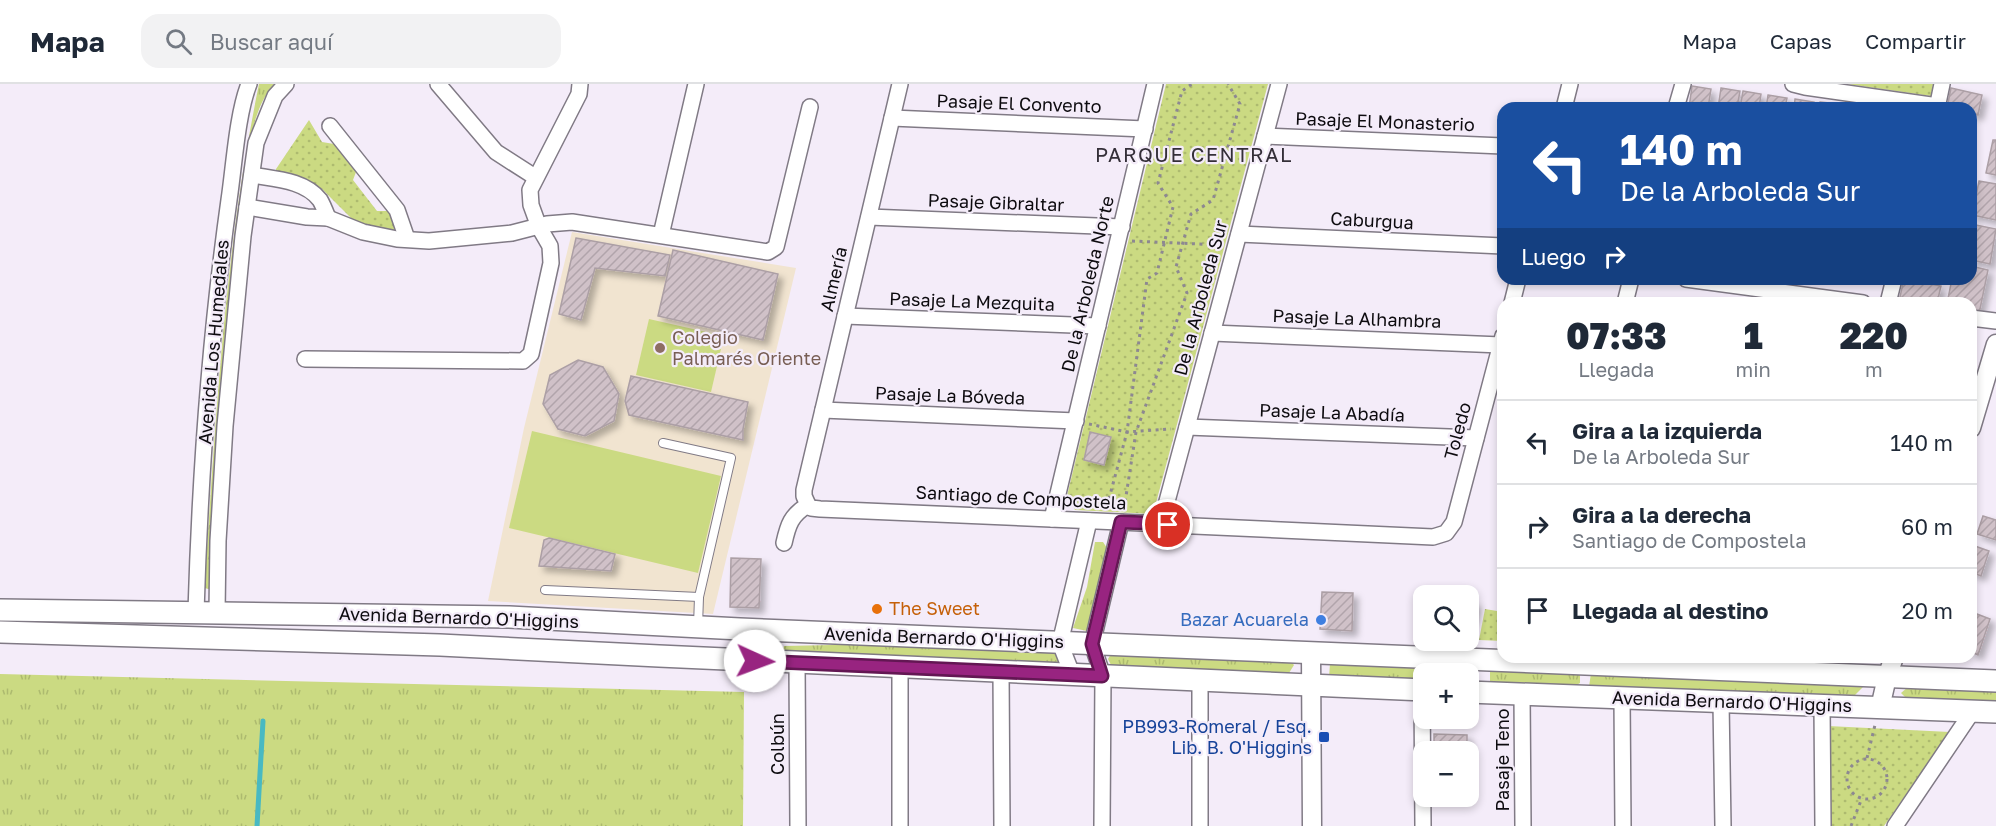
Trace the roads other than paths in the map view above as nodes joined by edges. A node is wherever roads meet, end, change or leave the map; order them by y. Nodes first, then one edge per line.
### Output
1 (249, 84) edge
2 (286, 84) edge
3 (438, 84) edge
4 (580, 84) edge
5 (696, 84) edge
6 (900, 84) edge
7 (1155, 84) edge
8 (1279, 84) edge
9 (1570, 84) edge
10 (1683, 84) edge
11 (1793, 84) edge
12 (1942, 84) edge
13 (1566, 102) edge
14 (1678, 102) edge
15 (1904, 102) edge
16 (1938, 102) edge
17 (810, 106) dead end
18 (892, 118) junction
19 (330, 126) dead end
20 (1145, 129) junction
21 (1265, 136) junction
22 (1497, 146) edge
23 (252, 175) junction
24 (535, 177) junction
25 (247, 207) junction
26 (869, 217) junction
27 (328, 218) junction
28 (538, 226) junction
29 (1120, 233) junction
30 (661, 235) junction
31 (407, 239) junction
32 (1237, 240) junction
33 (1497, 246) edge
34 (1730, 285) edge
35 (1819, 297) edge
36 (845, 316) junction
37 (1977, 319) edge
38 (1996, 321) edge
39 (1098, 327) junction
40 (1212, 333) junction
41 (1497, 340) edge
42 (1996, 345) edge
43 (305, 359) dead end
44 (1497, 359) edge
45 (1977, 408) edge
46 (823, 410) junction
47 (1076, 421) junction
48 (1187, 427) junction
49 (1476, 438) junction
50 (663, 443) dead end
51 (1058, 494) junction
52 (808, 505) junction
53 (1052, 519) junction
54 (1156, 519) junction
55 (1072, 520) junction
56 (1096, 521) junction
57 (1121, 522) junction
58 (1446, 534) joint
59 (784, 543) dead end
60 (545, 590) dead end
61 (699, 597) junction
62 (0, 610) edge
63 (207, 612) junction
64 (698, 627) junction
65 (0, 632) edge
66 (803, 632) junction
67 (1060, 643) junction
68 (1092, 644) junction
69 (1311, 653) junction
70 (1494, 660) joint
71 (774, 662) junction
72 (797, 662) junction
73 (1570, 663) edge
74 (1892, 663) edge
75 (1583, 664) junction
76 (1717, 664) edge
77 (900, 667) junction
78 (1001, 671) junction
79 (1072, 674) junction
80 (1102, 676) junction
81 (1887, 677) junction
82 (1200, 680) junction
83 (1479, 680) edge
84 (1996, 681) edge
85 (1311, 685) junction
86 (1413, 690) edge
87 (1479, 692) edge
88 (1522, 694) junction
89 (1580, 696) junction
90 (1622, 698) junction
91 (1721, 702) junction
92 (1822, 706) junction
93 (1972, 712) junction
94 (1996, 712) edge
95 (1877, 717) junction
96 (1423, 729) edge
97 (798, 826) edge
98 (900, 826) edge
99 (1002, 826) edge
100 (1102, 826) edge
101 (1200, 826) edge
102 (1312, 826) edge
103 (1423, 826) edge
104 (1523, 826) edge
105 (1623, 826) edge
106 (1723, 826) edge
107 (1823, 826) edge
108 (1895, 826) edge

1 - 63 street, Avenida Los Humedales
2 - 23 street, Avenida Los Humedales
3 - 24 street
4 - 24 street
5 - 30 street
6 - 18 street, Almería
7 - 20 street, De la Arboleda Norte
8 - 21 street, De la Arboleda Sur
9 - 13 street
10 - 14 street
11 - 15 street
12 - 16 street
17 - 30 street
18 - 20 street, Pasaje El Convento
18 - 26 street, Almería
19 - 31 street
20 - 29 street, De la Arboleda Norte
21 - 22 street, Pasaje El Monasterio
21 - 32 street, De la Arboleda Sur
23 - 25 street, Avenida Los Humedales
23 - 27 street
24 - 28 street
25 - 27 street
25 - 63 street, Avenida Los Humedales
26 - 29 street, Pasaje Gibraltar
26 - 36 street, Almería
27 - 31 street
28 - 30 street
28 - 31 street
28 - 43 street
29 - 39 street, De la Arboleda Norte
32 - 33 street, Caburgua
32 - 40 street, De la Arboleda Sur
34 - 35 street
36 - 39 street, Pasaje La Mezquita
36 - 46 street, Almería
37 - 38 street
39 - 47 street, De la Arboleda Norte
40 - 41 street, Pasaje La Alhambra
40 - 48 street, De la Arboleda Sur
42 - 45 street
44 - 49 street, Toledo
46 - 47 street, Pasaje La Bóveda
46 - 52 street, Almería
47 - 51 street, De la Arboleda Norte
48 - 49 street, Pasaje La Abadía
48 - 54 street, De la Arboleda Sur
49 - 58 street, Toledo
50 - 61 lane
51 - 53 street, De la Arboleda Norte
51 - 55 street
52 - 53 street, Santiago de Compostela
52 - 59 street
53 - 55 street, Santiago de Compostela
54 - 57 street, Santiago de Compostela
54 - 58 street, Santiago de Compostela
55 - 56 street, Santiago de Compostela
56 - 57 street, Santiago de Compostela
56 - 67 street
57 - 68 street
60 - 61 lane
61 - 64 lane
62 - 63 main road, Avenida Bernardo O'Higgins
63 - 64 main road, Avenida Bernardo O'Higgins
64 - 66 main road, Avenida Bernardo O'Higgins
65 - 71 main road, Avenida Bernardo O'Higgins
66 - 67 main road, Avenida Bernardo O'Higgins
66 - 71 main road
67 - 68 main road, Avenida Bernardo O'Higgins
67 - 79 street
68 - 69 main road, Avenida Bernardo O'Higgins
68 - 80 street
69 - 70 main road, Avenida Bernardo O'Higgins
69 - 85 street
70 - 83 main road
71 - 72 main road, Avenida Bernardo O'Higgins
72 - 77 main road, Avenida Bernardo O'Higgins
72 - 97 street, Colbún
73 - 75 main road, Avenida Bernardo O'Higgins
74 - 81 street
75 - 76 main road, Avenida Bernardo O'Higgins
75 - 89 main road
76 - 81 main road, Avenida Bernardo O'Higgins
77 - 78 main road, Avenida Bernardo O'Higgins
77 - 98 street
78 - 79 main road, Avenida Bernardo O'Higgins
78 - 99 street
79 - 80 main road, Avenida Bernardo O'Higgins
80 - 82 main road, Avenida Bernardo O'Higgins
80 - 100 street
81 - 84 main road, Avenida Bernardo O'Higgins
81 - 95 street
82 - 85 main road, Avenida Bernardo O'Higgins
82 - 101 street
85 - 86 main road, Avenida Bernardo O'Higgins
85 - 102 street
87 - 88 main road, Avenida Bernardo O'Higgins
88 - 89 main road, Avenida Bernardo O'Higgins
88 - 104 street, Pasaje Teno
89 - 90 main road, Avenida Bernardo O'Higgins
90 - 91 main road, Avenida Bernardo O'Higgins
90 - 105 street
91 - 92 main road, Avenida Bernardo O'Higgins
91 - 106 street
92 - 95 main road, Avenida Bernardo O'Higgins
92 - 107 street
93 - 94 main road, Avenida Bernardo O'Higgins
93 - 95 main road, Avenida Bernardo O'Higgins
93 - 108 street
96 - 103 street

